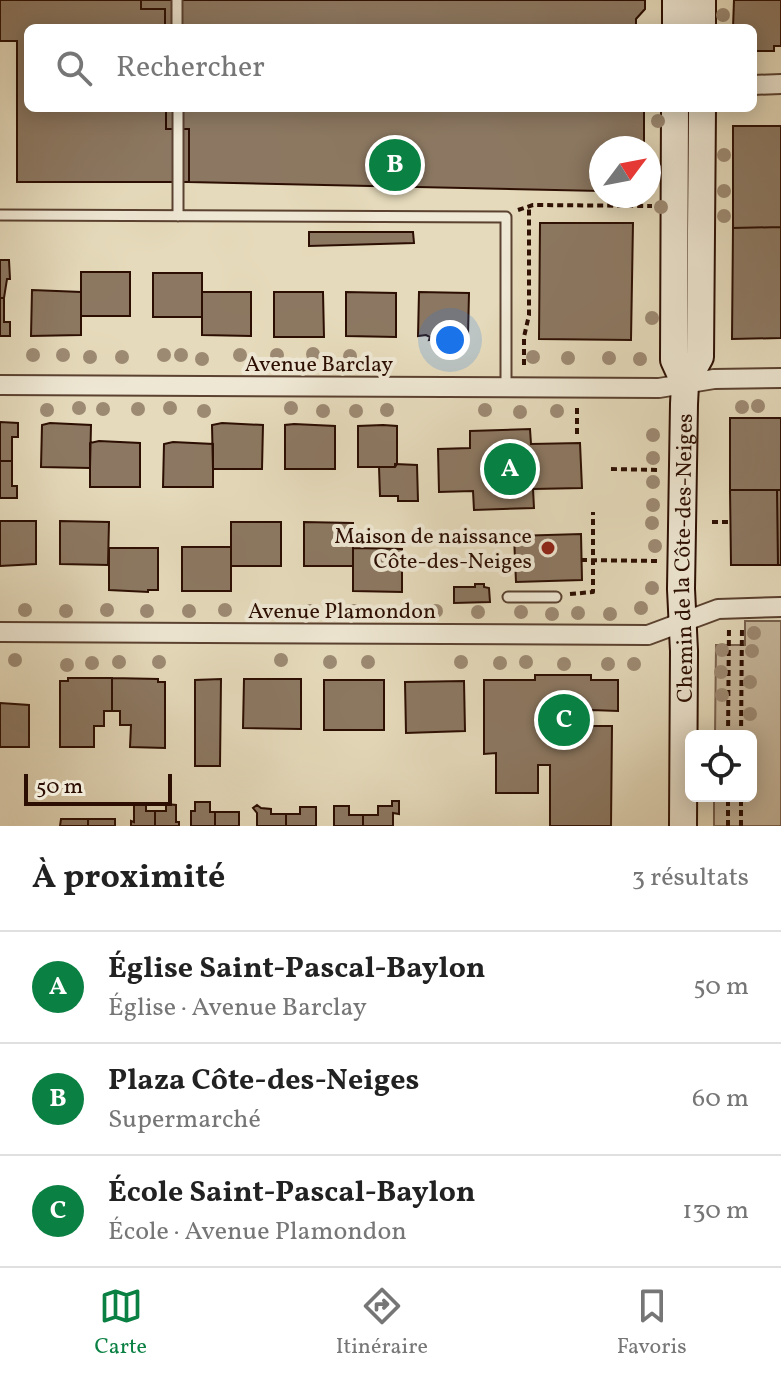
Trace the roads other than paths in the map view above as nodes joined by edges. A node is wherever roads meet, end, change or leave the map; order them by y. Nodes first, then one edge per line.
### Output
1 (177, 0) edge
2 (676, 0) edge
3 (702, 0) edge
4 (177, 24) edge
5 (676, 24) edge
6 (702, 24) edge
7 (781, 84) edge
8 (757, 85) edge
9 (178, 112) edge
10 (675, 112) edge
11 (702, 112) edge
12 (0, 215) edge
13 (178, 216) junction
14 (781, 378) edge
15 (685, 384) junction
16 (0, 385) edge
17 (506, 388) junction
18 (560, 595) road end
19 (508, 597) dead end
20 (781, 607) edge
21 (682, 623) junction
22 (0, 632) edge
23 (683, 826) edge

1 - 4 lane
2 - 5 main road
3 - 6 main road
7 - 8 street
9 - 13 lane
10 - 15 main road, Chemin de la Côte-des-Neiges
11 - 15 main road, Chemin de la Côte-des-Neiges
12 - 13 lane
13 - 17 lane
14 - 15 street, Avenue Barclay
15 - 17 street, Avenue Barclay
15 - 21 main road, Chemin de la Côte-des-Neiges
16 - 17 street, Avenue Barclay
18 - 19 lane
20 - 21 street, Avenue Plamondon
21 - 22 street, Avenue Plamondon
21 - 23 main road, Chemin de la Côte-des-Neiges

